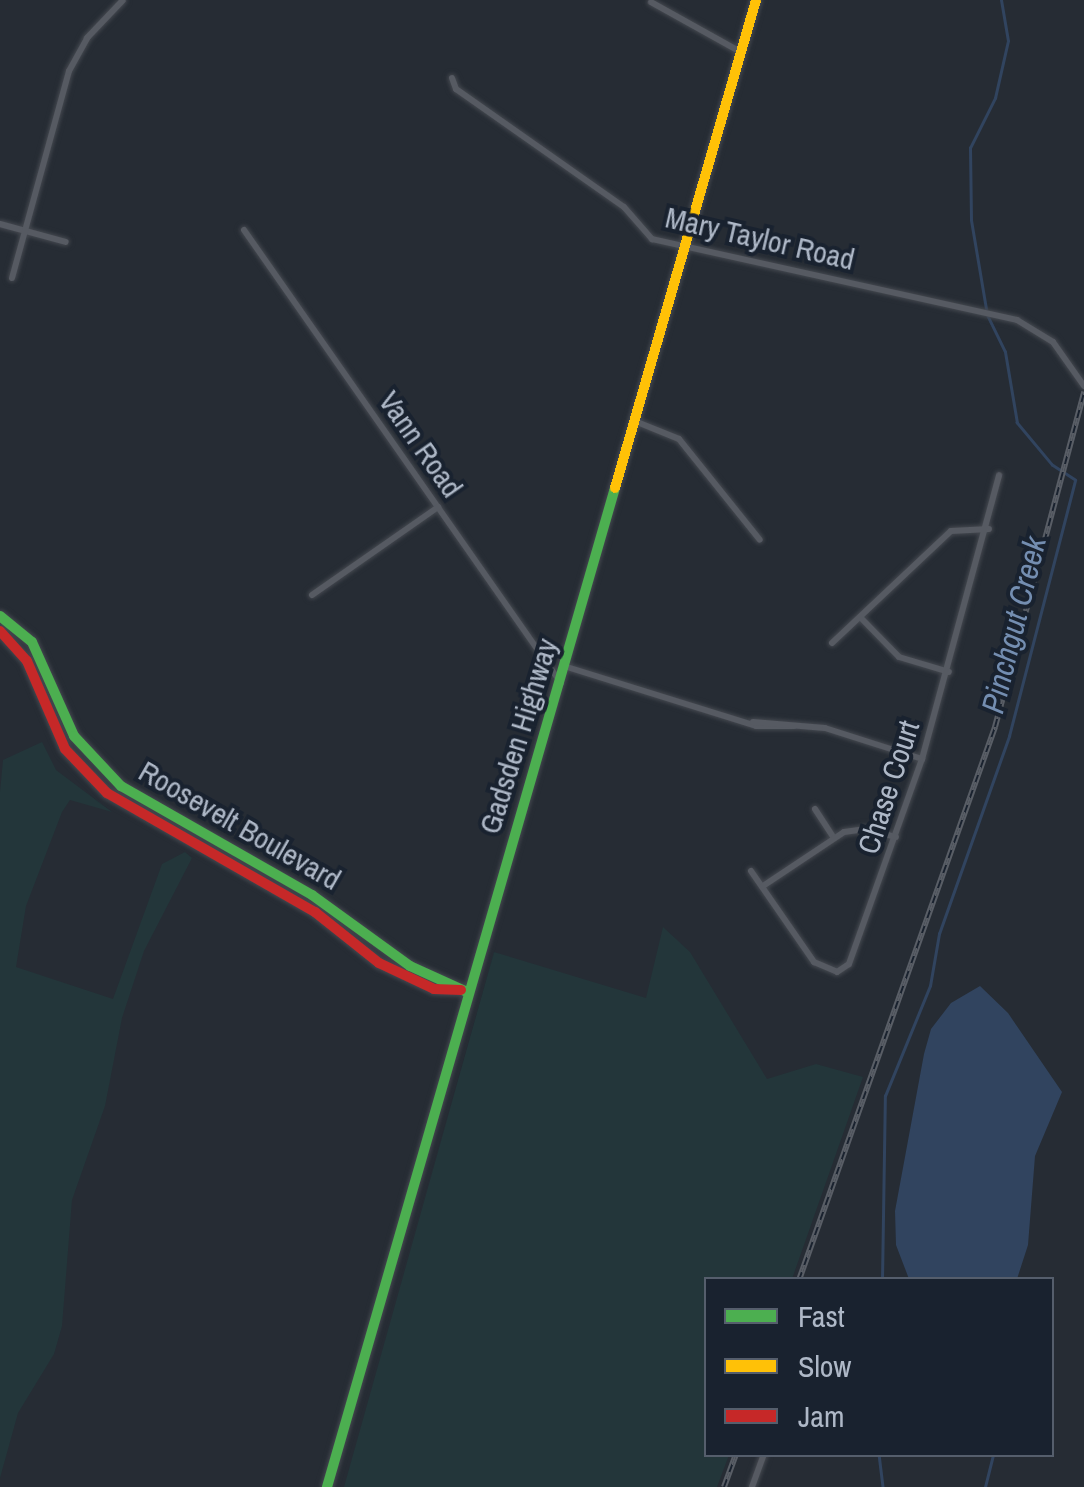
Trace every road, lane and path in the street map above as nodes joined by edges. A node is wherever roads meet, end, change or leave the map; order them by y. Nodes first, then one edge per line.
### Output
1 (122, 0) edge
2 (756, 0) edge
3 (650, 1) edge
4 (742, 53) junction
5 (452, 78) dead end
6 (0, 224) edge
7 (244, 230) dead end
8 (26, 232) junction
9 (66, 242) dead end
10 (686, 250) junction
11 (12, 278) dead end
12 (1084, 386) edge
13 (637, 422) junction
14 (999, 475) dead end
15 (438, 507) junction
16 (989, 529) junction
17 (760, 540) dead end
18 (312, 595) dead end
19 (0, 616) edge
20 (861, 618) junction
21 (0, 631) edge
22 (832, 642) dead end
23 (567, 667) junction
24 (949, 672) junction
25 (562, 684) junction
26 (922, 759) junction
27 (815, 809) dead end
28 (833, 837) junction
29 (896, 838) junction
30 (751, 870) dead end
31 (763, 886) junction
32 (464, 991) junction
33 (763, 1457) edge
34 (326, 1487) edge
35 (752, 1487) edge

1 - 8 street
2 - 4 main road, Gadsden Highway
3 - 4 street
4 - 10 main road, Gadsden Highway
5 - 10 street, Mary Taylor Road
6 - 8 street
7 - 15 street, Vann Road
8 - 9 street
8 - 11 street
10 - 12 street, Mary Taylor Road
10 - 13 main road, Gadsden Highway
13 - 17 street
13 - 23 main road, Gadsden Highway
14 - 16 street, Chase Court
15 - 18 street
15 - 25 street, Vann Road
16 - 20 street
16 - 24 street, Chase Court
19 - 32 main road, Roosevelt Boulevard
20 - 22 street
20 - 24 street
21 - 32 main road, Roosevelt Boulevard
23 - 25 main road, Gadsden Highway
23 - 26 street
24 - 26 street, Chase Court
25 - 32 main road, Gadsden Highway
26 - 29 street, Chase Court
27 - 28 street
28 - 29 street
28 - 31 street
29 - 31 street, Chase Court
30 - 31 street, Chase Court
32 - 34 main road, Gadsden Highway
33 - 35 street

